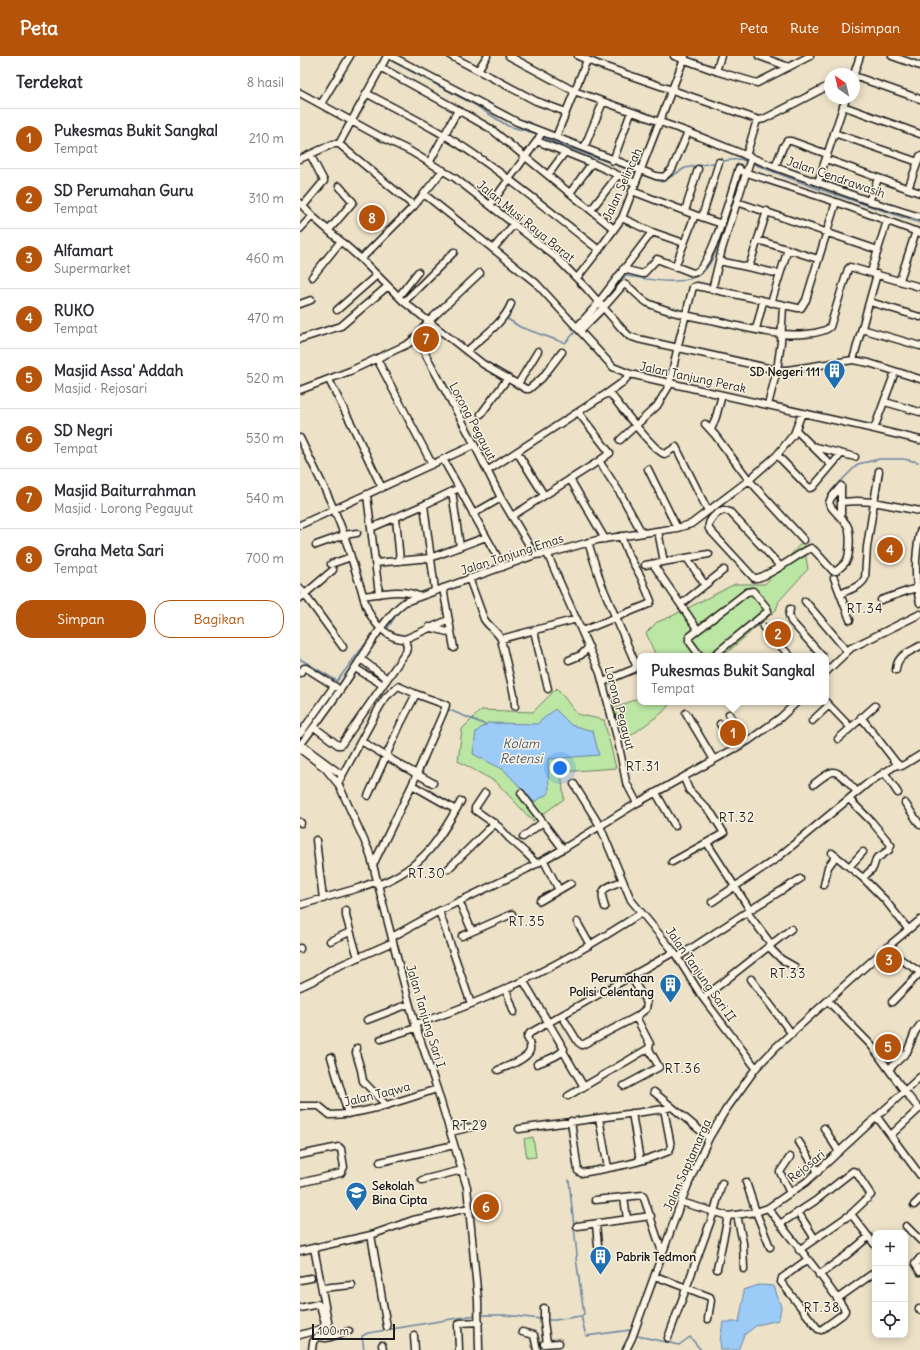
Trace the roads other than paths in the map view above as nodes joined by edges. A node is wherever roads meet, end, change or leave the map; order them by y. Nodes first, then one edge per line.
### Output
1 (350, 56) edge
2 (391, 56) edge
3 (451, 56) edge
4 (487, 56) edge
5 (509, 56) edge
6 (578, 56) edge
7 (674, 56) edge
8 (721, 56) edge
9 (759, 56) edge
10 (810, 56) edge
11 (860, 56) edge
12 (892, 56) edge
13 (385, 58) edge
14 (684, 58) edge
15 (587, 60) junction
16 (920, 66) edge
17 (380, 67) junction
18 (790, 67) junction
19 (856, 68) edge
20 (478, 70) junction
21 (716, 71) junction
22 (860, 77) edge
23 (824, 89) edge
24 (672, 90) junction
25 (574, 91) junction
26 (300, 93) edge
27 (366, 93) junction
28 (920, 99) edge
29 (603, 102) junction
30 (321, 104) junction
31 (843, 106) joint
32 (458, 110) junction
33 (566, 112) junction
34 (631, 112) junction
35 (757, 120) junction
36 (351, 121) junction
37 (660, 122) junction
38 (688, 132) junction
39 (834, 133) junction
40 (920, 134) edge
41 (444, 135) junction
42 (540, 136) junction
43 (556, 137) junction
44 (339, 144) junction
45 (584, 148) junction
46 (565, 152) junction
47 (826, 156) junction
48 (526, 157) junction
49 (300, 158) edge
50 (312, 158) dead end
51 (919, 159) edge
52 (749, 160) junction
53 (613, 161) junction
54 (719, 162) dead end
55 (429, 163) junction
56 (592, 163) junction
57 (775, 168) junction
58 (698, 169) dead end
59 (443, 170) junction
60 (741, 171) junction
61 (640, 172) junction
62 (548, 175) junction
63 (618, 175) junction
64 (509, 178) junction
65 (878, 179) junction
66 (636, 181) junction
67 (818, 182) junction
68 (339, 186) dead end
69 (908, 189) junction
70 (632, 191) junction
71 (570, 192) junction
72 (920, 193) edge
73 (424, 194) junction
74 (869, 201) junction
75 (737, 202) junction
76 (836, 202) junction
77 (301, 205) edge
78 (490, 205) junction
79 (414, 206) junction
80 (591, 210) junction
81 (685, 211) junction
82 (766, 211) junction
83 (695, 215) junction
84 (312, 216) junction
85 (702, 217) junction
86 (622, 218) junction
87 (920, 218) edge
88 (887, 221) junction
89 (514, 224) junction
90 (722, 224) junction
91 (300, 229) edge
92 (614, 229) junction
93 (329, 230) junction
94 (652, 232) junction
95 (827, 232) junction
96 (918, 232) edge
97 (758, 240) junction
98 (341, 241) junction
99 (684, 243) junction
100 (718, 245) junction
101 (493, 249) junction
102 (788, 249) junction
103 (599, 250) junction
104 (878, 250) junction
105 (454, 252) dead end
106 (361, 259) junction
107 (818, 259) junction
108 (719, 261) junction
109 (675, 267) junction
110 (749, 267) junction
111 (623, 269) junction
112 (418, 272) dead end
113 (480, 273) dead end
114 (874, 273) junction
115 (780, 274) junction
116 (377, 275) junction
117 (312, 277) dead end
118 (577, 278) junction
119 (900, 280) junction
120 (388, 286) junction
121 (920, 286) edge
122 (712, 290) junction
123 (398, 296) junction
124 (311, 300) dead end
125 (404, 302) junction
126 (763, 302) junction
127 (870, 302) junction
128 (771, 303) junction
129 (300, 304) edge
130 (511, 304) dead end
131 (600, 305) junction
132 (783, 306) junction
133 (337, 310) dead end
134 (685, 315) junction
135 (920, 317) edge
136 (429, 321) junction
137 (579, 329) junction
138 (756, 329) junction
139 (862, 329) junction
140 (781, 334) junction
141 (300, 339) edge
142 (414, 339) junction
143 (920, 346) edge
144 (677, 348) junction
145 (466, 351) junction
146 (538, 351) dead end
147 (562, 352) dead end
148 (377, 359) junction
149 (853, 360) junction
150 (777, 370) junction
151 (896, 372) junction
152 (630, 374) junction
153 (508, 378) junction
154 (920, 379) edge
155 (329, 380) junction
156 (518, 384) junction
157 (670, 384) junction
158 (300, 390) edge
159 (609, 392) junction
160 (722, 395) junction
161 (885, 402) junction
162 (768, 405) junction
163 (578, 412) junction
164 (920, 412) edge
165 (802, 413) junction
166 (481, 414) dead end
167 (705, 424) dead end
168 (636, 426) junction
169 (874, 429) junction
170 (711, 430) junction
171 (796, 430) junction
172 (300, 438) edge
173 (620, 440) dead end
174 (920, 440) edge
175 (474, 445) junction
176 (810, 445) junction
177 (517, 452) junction
178 (777, 454) junction
179 (840, 454) junction
180 (855, 457) dead end
181 (443, 459) junction
182 (599, 461) junction
183 (432, 464) junction
184 (831, 465) junction
185 (648, 469) dead end
186 (487, 471) junction
187 (879, 471) dead end
188 (570, 479) junction
189 (749, 480) junction
190 (382, 488) junction
191 (459, 488) junction
192 (452, 491) junction
193 (367, 495) junction
194 (544, 495) junction
195 (501, 498) junction
196 (841, 502) junction
197 (874, 502) junction
198 (424, 505) junction
199 (334, 509) junction
200 (708, 511) junction
201 (920, 511) edge
202 (473, 514) junction
203 (512, 516) junction
204 (396, 518) junction
205 (841, 518) junction
206 (300, 525) edge
207 (371, 528) junction
208 (677, 528) junction
209 (658, 531) junction
210 (920, 531) edge
211 (357, 532) dead end
212 (642, 533) junction
213 (344, 535) junction
214 (621, 536) junction
215 (486, 537) junction
216 (604, 539) junction
217 (804, 540) dead end
218 (588, 542) junction
219 (316, 545) dead end
220 (460, 547) junction
221 (548, 553) junction
222 (709, 554) dead end
223 (535, 555) junction
224 (351, 557) junction
225 (430, 558) junction
226 (687, 558) junction
227 (400, 561) junction
228 (664, 562) junction
229 (375, 563) junction
230 (653, 564) junction
231 (645, 565) dead end
232 (780, 566) junction
233 (503, 567) junction
234 (724, 570) dead end
235 (469, 578) junction
236 (834, 578) dead end
237 (705, 585) junction
238 (443, 588) junction
239 (435, 590) junction
240 (918, 591) edge
241 (302, 593) edge
242 (379, 594) junction
243 (840, 594) junction
244 (363, 596) junction
245 (418, 596) junction
246 (881, 600) dead end
247 (805, 601) dead end
248 (920, 603) edge
249 (681, 604) junction
250 (790, 609) dead end
251 (920, 614) edge
252 (616, 618) junction
253 (576, 619) junction
254 (448, 620) junction
255 (850, 620) dead end
256 (763, 627) dead end
257 (429, 628) junction
258 (381, 629) junction
259 (534, 630) junction
260 (698, 630) junction
261 (582, 631) junction
262 (451, 633) junction
263 (405, 638) junction
264 (501, 639) junction
265 (920, 646) edge
266 (342, 647) dead end
267 (589, 647) junction
268 (454, 648) dead end
269 (847, 651) junction
270 (698, 653) edge
271 (717, 653) edge
272 (787, 653) edge
273 (819, 653) edge
274 (569, 660) dead end
275 (358, 663) junction
276 (831, 666) joint
277 (829, 668) edge
278 (896, 670) dead end
279 (300, 673) edge
280 (385, 682) junction
281 (603, 682) junction
282 (334, 686) junction
283 (548, 689) dead end
284 (341, 690) junction
285 (415, 696) junction
286 (829, 704) edge
287 (794, 705) edge
288 (826, 705) edge
289 (515, 706) dead end
290 (875, 706) dead end
291 (686, 713) dead end
292 (729, 714) dead end
293 (861, 717) junction
294 (812, 721) dead end
295 (720, 724) dead end
296 (314, 727) junction
297 (850, 728) junction
298 (300, 734) edge
299 (838, 739) dead end
300 (361, 741) junction
301 (748, 741) junction
302 (300, 746) edge
303 (736, 748) junction
304 (920, 755) edge
305 (386, 756) junction
306 (714, 760) junction
307 (898, 764) junction
308 (884, 772) junction
309 (417, 774) junction
310 (342, 775) junction
311 (684, 778) junction
312 (338, 783) junction
313 (434, 783) dead end
314 (574, 784) dead end
315 (814, 784) dead end
316 (412, 785) junction
317 (857, 792) junction
318 (485, 793) dead end
319 (521, 793) dead end
320 (656, 793) junction
321 (898, 793) dead end
322 (368, 796) dead end
323 (849, 799) junction
324 (460, 801) dead end
325 (638, 803) junction
326 (906, 803) dead end
327 (456, 810) junction
328 (920, 812) edge
329 (914, 816) junction
330 (543, 822) junction
331 (495, 823) junction
332 (920, 825) edge
333 (600, 826) junction
334 (675, 826) dead end
335 (523, 837) dead end
336 (316, 840) dead end
337 (707, 842) junction
338 (563, 849) junction
339 (863, 852) dead end
340 (544, 860) junction
341 (672, 862) dead end
342 (537, 864) junction
343 (373, 865) junction
344 (849, 867) junction
345 (448, 869) dead end
346 (863, 878) junction
347 (622, 880) junction
348 (800, 880) dead end
349 (571, 882) dead end
350 (377, 883) junction
351 (824, 885) dead end
352 (735, 886) junction
353 (559, 890) junction
354 (323, 899) junction
355 (459, 901) junction
356 (540, 901) dead end
357 (712, 902) dead end
358 (300, 905) edge
359 (605, 907) dead end
360 (346, 910) dead end
361 (439, 911) junction
362 (749, 911) junction
363 (641, 913) junction
364 (512, 914) dead end
365 (577, 922) dead end
366 (918, 922) edge
367 (791, 928) dead end
368 (908, 929) junction
369 (920, 930) edge
370 (472, 931) junction
371 (350, 932) junction
372 (462, 936) dead end
373 (392, 940) junction
374 (330, 941) dead end
375 (590, 945) junction
376 (770, 945) junction
377 (885, 949) junction
378 (676, 955) junction
379 (358, 958) junction
380 (795, 967) dead end
381 (920, 973) edge
382 (631, 977) junction
383 (751, 979) dead end
384 (523, 980) junction
385 (300, 986) edge
386 (506, 989) junction
387 (703, 998) junction
388 (828, 1001) junction
389 (892, 1002) dead end
390 (409, 1004) junction
391 (471, 1004) junction
392 (514, 1012) dead end
393 (562, 1016) junction
394 (636, 1017) junction
395 (367, 1020) dead end
396 (548, 1023) junction
397 (920, 1025) edge
398 (416, 1026) junction
399 (792, 1034) junction
400 (381, 1039) dead end
401 (356, 1048) dead end
402 (649, 1049) junction
403 (563, 1051) junction
404 (331, 1057) dead end
405 (537, 1064) dead end
406 (756, 1068) junction
407 (889, 1069) junction
408 (498, 1070) dead end
409 (920, 1077) edge
410 (624, 1086) dead end
411 (584, 1087) junction
412 (437, 1089) junction
413 (654, 1092) dead end
414 (905, 1092) junction
415 (568, 1096) dead end
416 (386, 1105) junction
417 (300, 1106) edge
418 (671, 1107) junction
419 (920, 1108) edge
420 (664, 1109) junction
421 (632, 1113) junction
422 (348, 1114) junction
423 (877, 1117) junction
424 (599, 1118) junction
425 (571, 1121) junction
426 (480, 1125) dead end
427 (824, 1128) dead end
428 (519, 1129) dead end
429 (451, 1132) junction
430 (891, 1135) junction
431 (708, 1138) junction
432 (799, 1142) dead end
433 (454, 1145) junction
434 (840, 1152) junction
435 (300, 1155) edge
436 (790, 1157) dead end
437 (640, 1161) junction
438 (380, 1162) dead end
439 (608, 1168) junction
440 (462, 1170) junction
441 (818, 1172) junction
442 (920, 1175) edge
443 (422, 1180) dead end
444 (746, 1182) dead end
445 (300, 1183) edge
446 (722, 1183) dead end
447 (790, 1193) junction
448 (624, 1197) junction
449 (920, 1199) edge
450 (595, 1200) dead end
451 (681, 1202) junction
452 (914, 1205) dead end
453 (469, 1208) junction
454 (768, 1208) junction
455 (714, 1212) junction
456 (756, 1212) junction
457 (798, 1212) junction
458 (851, 1214) junction
459 (737, 1215) junction
460 (651, 1216) junction
461 (728, 1216) junction
462 (627, 1220) junction
463 (596, 1224) junction
464 (780, 1224) junction
465 (577, 1226) dead end
466 (906, 1226) dead end
467 (371, 1235) junction
468 (868, 1237) junction
469 (815, 1239) junction
470 (920, 1240) edge
471 (872, 1242) edge
472 (598, 1246) dead end
473 (770, 1247) dead end
474 (314, 1248) junction
475 (800, 1250) junction
476 (300, 1251) edge
477 (663, 1254) junction
478 (920, 1258) edge
479 (807, 1260) junction
480 (717, 1269) dead end
481 (744, 1269) dead end
482 (920, 1272) edge
483 (872, 1274) edge
484 (819, 1275) junction
485 (655, 1276) junction
486 (311, 1278) dead end
487 (300, 1280) edge
488 (352, 1285) dead end
489 (322, 1288) junction
490 (686, 1288) junction
491 (837, 1299) junction
492 (300, 1308) edge
493 (544, 1308) dead end
494 (479, 1317) junction
495 (708, 1320) dead end
496 (387, 1327) dead end
497 (349, 1331) dead end
498 (522, 1332) dead end
499 (300, 1335) edge
500 (414, 1336) dead end
501 (331, 1337) junction
502 (668, 1338) dead end
503 (559, 1343) dead end
504 (547, 1344) junction
505 (537, 1347) edge
506 (312, 1350) edge
507 (415, 1350) edge
508 (460, 1350) edge
509 (479, 1350) edge
510 (626, 1350) edge

1 - 30 street
2 - 42 street
3 - 20 street
4 - 20 street
5 - 25 street, Jalan Cendrawasih
6 - 15 street
7 - 14 street
8 - 21 street
9 - 18 street
10 - 18 street
11 - 19 street
12 - 16 street
13 - 17 street
14 - 21 street
14 - 24 street, Jalan Selincah
15 - 24 street
15 - 25 street
17 - 27 street
17 - 32 street
18 - 21 street
20 - 33 street
22 - 28 street
23 - 35 street
24 - 35 street
24 - 37 street, Jalan Selincah
25 - 29 street, Jalan Cendrawasih
25 - 33 street
26 - 30 street, Jalan Musi Raya Barat
27 - 36 street
27 - 41 street
29 - 34 street, Jalan Cendrawasih
29 - 45 street
30 - 36 street, Jalan Musi Raya Barat
31 - 39 street
31 - 40 street
32 - 41 street
32 - 48 street
33 - 43 street
34 - 37 street, Jalan Cendrawasih
34 - 53 street
35 - 52 street
36 - 44 street
36 - 55 street, Jalan Musi Raya Barat
37 - 38 street, Jalan Cendrawasih
37 - 61 street, Jalan Selincah
38 - 52 street, Jalan Cendrawasih
38 - 61 street
39 - 47 street
39 - 51 street
41 - 55 street
41 - 64 street
42 - 43 street
42 - 46 street
42 - 48 street
43 - 45 street
44 - 49 street
44 - 79 street
45 - 53 street
46 - 56 street
46 - 62 street
47 - 57 street
47 - 65 street
47 - 67 street
48 - 62 street
48 - 64 street
50 - 77 street
51 - 69 street
52 - 57 street, Jalan Cendrawasih
52 - 60 street
53 - 61 street
54 - 85 street
55 - 59 street, Jalan Musi Raya Barat
56 - 63 street
56 - 71 street
57 - 67 street, Jalan Cendrawasih
58 - 81 street
59 - 73 street
59 - 78 street, Jalan Musi Raya Barat
60 - 75 street
60 - 76 street
60 - 90 street
61 - 66 street, Jalan Selincah
62 - 71 street
63 - 66 street
63 - 80 street
64 - 78 street
64 - 103 street
65 - 69 street
65 - 74 street
66 - 70 street, Jalan Selincah
67 - 74 street, Jalan Cendrawasih
68 - 93 street
69 - 72 street
70 - 81 street
70 - 86 street, Jalan Selincah
71 - 80 street
73 - 79 street
73 - 101 street
74 - 87 street, Jalan Cendrawasih
75 - 82 street
75 - 100 street
76 - 88 street
76 - 95 street
77 - 84 street
78 - 89 street, Jalan Musi Raya Barat
79 - 106 street
80 - 92 street
81 - 83 street
82 - 95 street
82 - 97 street
83 - 85 street
83 - 99 street
84 - 91 street
84 - 93 street
85 - 90 street
86 - 92 street, Jalan Selincah
86 - 94 street
88 - 96 street
88 - 104 street
89 - 101 street
89 - 118 street, Jalan Musi Raya Barat
90 - 100 street
92 - 103 street, Jalan Selincah
93 - 98 street
94 - 99 street
94 - 111 street
95 - 104 street
95 - 107 street
96 - 119 street
97 - 102 street
97 - 110 street
98 - 106 street
98 - 117 street
99 - 109 street
100 - 108 street
100 - 109 street
101 - 137 street
102 - 107 street
102 - 115 street
103 - 118 street, Jalan Selincah
104 - 114 street
105 - 125 street
106 - 116 street
107 - 132 street
108 - 110 street
108 - 122 street
109 - 111 street
110 - 115 street
111 - 131 street
112 - 123 street
113 - 136 street
114 - 119 street
114 - 127 street
114 - 140 street
115 - 128 street
116 - 120 street
116 - 133 street
118 - 131 street, Jalan Musi Raya Barat
119 - 121 street
120 - 123 street
120 - 141 street
122 - 126 street
122 - 134 street
123 - 125 street
124 - 129 street
125 - 136 street
126 - 128 street
126 - 138 street
127 - 135 street
127 - 139 street
128 - 132 street
130 - 145 street
131 - 134 street
131 - 137 street
131 - 144 street, Jalan Musi Raya Barat
132 - 140 street
134 - 138 street
134 - 144 street
136 - 142 street
136 - 145 street
137 - 152 street
138 - 140 street
139 - 143 street
139 - 149 street
140 - 150 street
142 - 148 street
142 - 175 street, Lorong Pegayut
144 - 150 street, Jalan Musi Raya Barat
144 - 157 street
145 - 153 street
146 - 156 street
147 - 156 street
148 - 155 street
148 - 183 street
149 - 150 street, Jalan Musi Raya Barat
149 - 151 street, Jalan Musi Raya Barat
150 - 162 street
151 - 154 street, Jalan Musi Raya Barat
151 - 161 street
152 - 157 street, Jalan Tanjung Perak
152 - 159 street, Jalan Tanjung Perak
153 - 156 street
153 - 166 street
155 - 158 street
155 - 190 street
157 - 160 street, Jalan Tanjung Perak
157 - 168 street
159 - 163 street, Jalan Tanjung Perak
159 - 168 street
160 - 162 street, Jalan Tanjung Perak
160 - 170 street
161 - 164 street
161 - 169 street
162 - 165 street, Jalan Tanjung Perak
163 - 177 street, Jalan Tanjung Perak
163 - 182 street
165 - 169 street, Jalan Tanjung Perak
165 - 171 street, Jalan Tanjung Emas
167 - 170 street
168 - 173 street
168 - 200 street
169 - 174 street, Jalan Tanjung Perak
170 - 189 street
171 - 176 street
171 - 178 street, Jalan Tanjung Emas
172 - 199 street
175 - 181 street
175 - 186 street, Lorong Pegayut
176 - 179 street
176 - 184 street
177 - 186 street, Jalan Tanjung Perak
177 - 194 street
178 - 184 street
178 - 189 street, Jalan Tanjung Emas
179 - 180 street
179 - 184 street
181 - 183 street
181 - 191 street
182 - 188 street
182 - 212 street
183 - 190 street
185 - 208 street
186 - 195 street, Lorong Pegayut
187 - 197 street
188 - 194 street
188 - 216 street
189 - 200 street, Jalan Tanjung Emas
189 - 217 street
190 - 193 street
191 - 192 street
191 - 202 street
192 - 198 street
192 - 220 street
193 - 199 street
193 - 207 street
194 - 203 street
195 - 202 street
195 - 203 street, Lorong Pegayut
196 - 197 street
196 - 205 street
196 - 205 street
197 - 201 street
197 - 243 street
198 - 204 street
198 - 225 street
199 - 206 street
199 - 213 street
200 - 208 street, Jalan Tanjung Emas
202 - 215 street
203 - 223 street, Lorong Pegayut
204 - 207 street
204 - 227 street
205 - 232 street
207 - 229 street
208 - 209 street, Jalan Tanjung Emas
209 - 212 street, Jalan Tanjung Emas
209 - 228 street
210 - 240 street
211 - 213 street
212 - 214 street, Jalan Tanjung Emas
213 - 219 street
213 - 224 street
214 - 216 street, Jalan Tanjung Emas
214 - 252 street
215 - 220 street
215 - 233 street
216 - 218 street, Jalan Tanjung Emas
218 - 221 street, Jalan Tanjung Emas
218 - 252 street
220 - 225 street
221 - 223 street, Jalan Tanjung Emas
221 - 253 street, Lorong Pegayut
222 - 226 street
223 - 233 street, Jalan Tanjung Emas
224 - 241 street
224 - 244 street
225 - 227 street
225 - 239 street
226 - 228 street
226 - 237 street
227 - 229 street
228 - 230 street
229 - 242 street
230 - 231 street
230 - 249 street
232 - 232 street
233 - 235 street, Jalan Tanjung Emas
234 - 237 street
235 - 238 street, Jalan Tanjung Emas
235 - 264 street
236 - 243 street
237 - 249 street
238 - 239 street, Jalan Tanjung Emas
238 - 254 street
239 - 245 street, Jalan Tanjung Emas
240 - 246 street
240 - 248 street
241 - 266 street
242 - 244 street
242 - 245 street
243 - 255 street
244 - 258 street
245 - 258 street, Jalan Tanjung Emas
247 - 269 street
249 - 260 street
250 - 273 street
251 - 269 street
252 - 261 street
252 - 281 street
253 - 259 street
253 - 261 street, Lorong Pegayut
254 - 257 street
254 - 262 street
256 - 272 street
257 - 262 street
257 - 263 street
258 - 263 street
258 - 275 street, Jalan Tanjung Emas
259 - 264 street
259 - 283 street
260 - 270 street
260 - 271 street
261 - 267 street, Lorong Pegayut
262 - 268 street
263 - 280 street
264 - 289 street
265 - 278 street
267 - 274 street
267 - 281 street, Lorong Pegayut
269 - 276 street
275 - 280 street
275 - 280 street
275 - 284 street, Jalan Tanjung Emas
276 - 277 street
279 - 282 street
280 - 296 street
281 - 325 street, Lorong Pegayut
282 - 284 street
282 - 298 street
284 - 296 street, Jalan Tanjung Emas
285 - 300 street
285 - 305 street
285 - 309 street
286 - 297 street
287 - 301 street
288 - 294 street
290 - 293 street
291 - 306 street
292 - 301 street
293 - 297 street
293 - 307 street
295 - 303 street
296 - 302 street, Jalan Tanjung Emas
297 - 299 street
300 - 305 street
300 - 310 street
301 - 303 street
302 - 310 street
302 - 312 street, Jalan Tanjung Sari I
303 - 306 street
304 - 307 street
305 - 309 street
305 - 322 street
306 - 311 street
307 - 308 street
308 - 317 street
308 - 321 street
309 - 313 street
309 - 316 street
310 - 312 street
311 - 320 street
311 - 337 street
312 - 343 street, Jalan Tanjung Sari I
314 - 333 street, Jalan Tanjung Sari II
315 - 317 street
316 - 327 street
316 - 343 street
317 - 323 street
318 - 331 street
319 - 330 street
320 - 325 street
320 - 334 street
323 - 346 street
323 - 352 street
324 - 327 street
325 - 333 street
326 - 329 street
327 - 350 street
328 - 329 street
329 - 332 street
330 - 335 street
330 - 338 street
331 - 342 street
331 - 345 street
333 - 338 street
333 - 347 street, Jalan Tanjung Sari II
336 - 354 street
337 - 341 street
337 - 352 street
338 - 340 street
339 - 344 street
340 - 342 street
340 - 353 street
342 - 355 street
343 - 350 street, Jalan Tanjung Sari I
344 - 346 street
344 - 351 street
346 - 368 street
347 - 359 street
347 - 363 street, Jalan Tanjung Sari II
348 - 362 street
349 - 353 street
350 - 354 street
350 - 373 street, Jalan Tanjung Sari I
352 - 357 street
352 - 362 street
353 - 356 street
354 - 358 street
355 - 361 street
355 - 370 street
360 - 371 street
361 - 373 street
361 - 391 street
362 - 376 street
362 - 378 street
363 - 375 street
363 - 378 street, Jalan Tanjung Sari II
364 - 370 street
365 - 375 street
366 - 368 street, Jalan Saptamarga
366 - 369 street
367 - 376 street
368 - 377 street, Jalan Saptamarga
370 - 372 street
371 - 374 street
371 - 379 street
373 - 379 street
373 - 390 street, Jalan Tanjung Sari I
375 - 384 street
376 - 380 street
376 - 387 street
377 - 381 street
377 - 388 street, Jalan Saptamarga
378 - 382 street
378 - 387 street, Jalan Tanjung Sari II
379 - 385 street
381 - 389 street
382 - 393 street
382 - 394 street
383 - 399 street
384 - 386 street
384 - 396 street
386 - 391 street
386 - 392 street
387 - 406 street, Jalan Tanjung Sari II
388 - 399 street, Jalan Saptamarga
388 - 407 street
390 - 395 street
390 - 398 street, Jalan Tanjung Sari I
391 - 398 street
393 - 394 street
393 - 396 street
394 - 402 street
396 - 403 street
396 - 408 street
397 - 407 street
398 - 400 street
398 - 412 street, Jalan Tanjung Sari I
399 - 406 street, Jalan Saptamarga
401 - 416 street
402 - 410 street
402 - 411 street
403 - 405 street
403 - 411 street
404 - 422 street
406 - 431 street, Jalan Saptamarga
407 - 414 street
409 - 414 street, Rejosari
411 - 415 street
412 - 416 street, Jalan Taqwa
412 - 429 street, Jalan Tanjung Sari I
413 - 418 street
414 - 419 street
414 - 423 street, Rejosari
416 - 422 street, Jalan Taqwa
417 - 422 street, Jalan Taqwa
418 - 420 street
418 - 431 street
419 - 430 street
420 - 421 street
420 - 437 street
421 - 424 street
421 - 437 street
423 - 430 street
423 - 434 street, Rejosari
424 - 425 street
424 - 439 street
425 - 428 street
425 - 439 street
426 - 429 street
427 - 434 street
429 - 433 street, Jalan Tanjung Sari I
430 - 442 street
431 - 451 street, Jalan Saptamarga
432 - 441 street
433 - 438 street
433 - 440 street, Jalan Tanjung Sari I
434 - 441 street, Rejosari
435 - 445 street
436 - 447 street
437 - 439 street
440 - 443 street
440 - 453 street, Jalan Tanjung Sari I
441 - 447 street, Rejosari
444 - 456 street
446 - 455 street
447 - 454 street, Rejosari
448 - 450 street
448 - 460 street
448 - 462 street
449 - 452 street
451 - 455 street, Rejosari
451 - 477 street, Jalan Saptamarga
453 - 467 street
453 - 494 street, Jalan Tanjung Sari I
454 - 456 street, Rejosari
454 - 464 street
455 - 461 street, Rejosari
455 - 490 street
456 - 459 street, Rejosari
456 - 473 street
457 - 458 street
457 - 464 street
457 - 469 street
458 - 468 street
458 - 469 street
459 - 461 street, Rejosari
459 - 481 street
460 - 462 street
460 - 477 street
461 - 480 street
462 - 463 street
463 - 465 street
463 - 472 street
464 - 475 street
466 - 470 street
467 - 474 street
467 - 496 street
468 - 471 street
468 - 484 street
469 - 475 street
474 - 476 street
474 - 489 street
475 - 479 street
477 - 485 street, Jalan Saptamarga
478 - 482 street
479 - 484 street
479 - 491 street
483 - 491 street
484 - 491 street
485 - 490 street
485 - 510 street, Jalan Saptamarga
486 - 487 street
488 - 489 street
489 - 501 street
490 - 495 street
490 - 502 street
492 - 499 street
493 - 504 street
494 - 508 street
494 - 509 street, Jalan Tanjung Sari I
497 - 501 street
498 - 505 street
500 - 507 street
501 - 506 street
503 - 504 street
504 - 505 street

